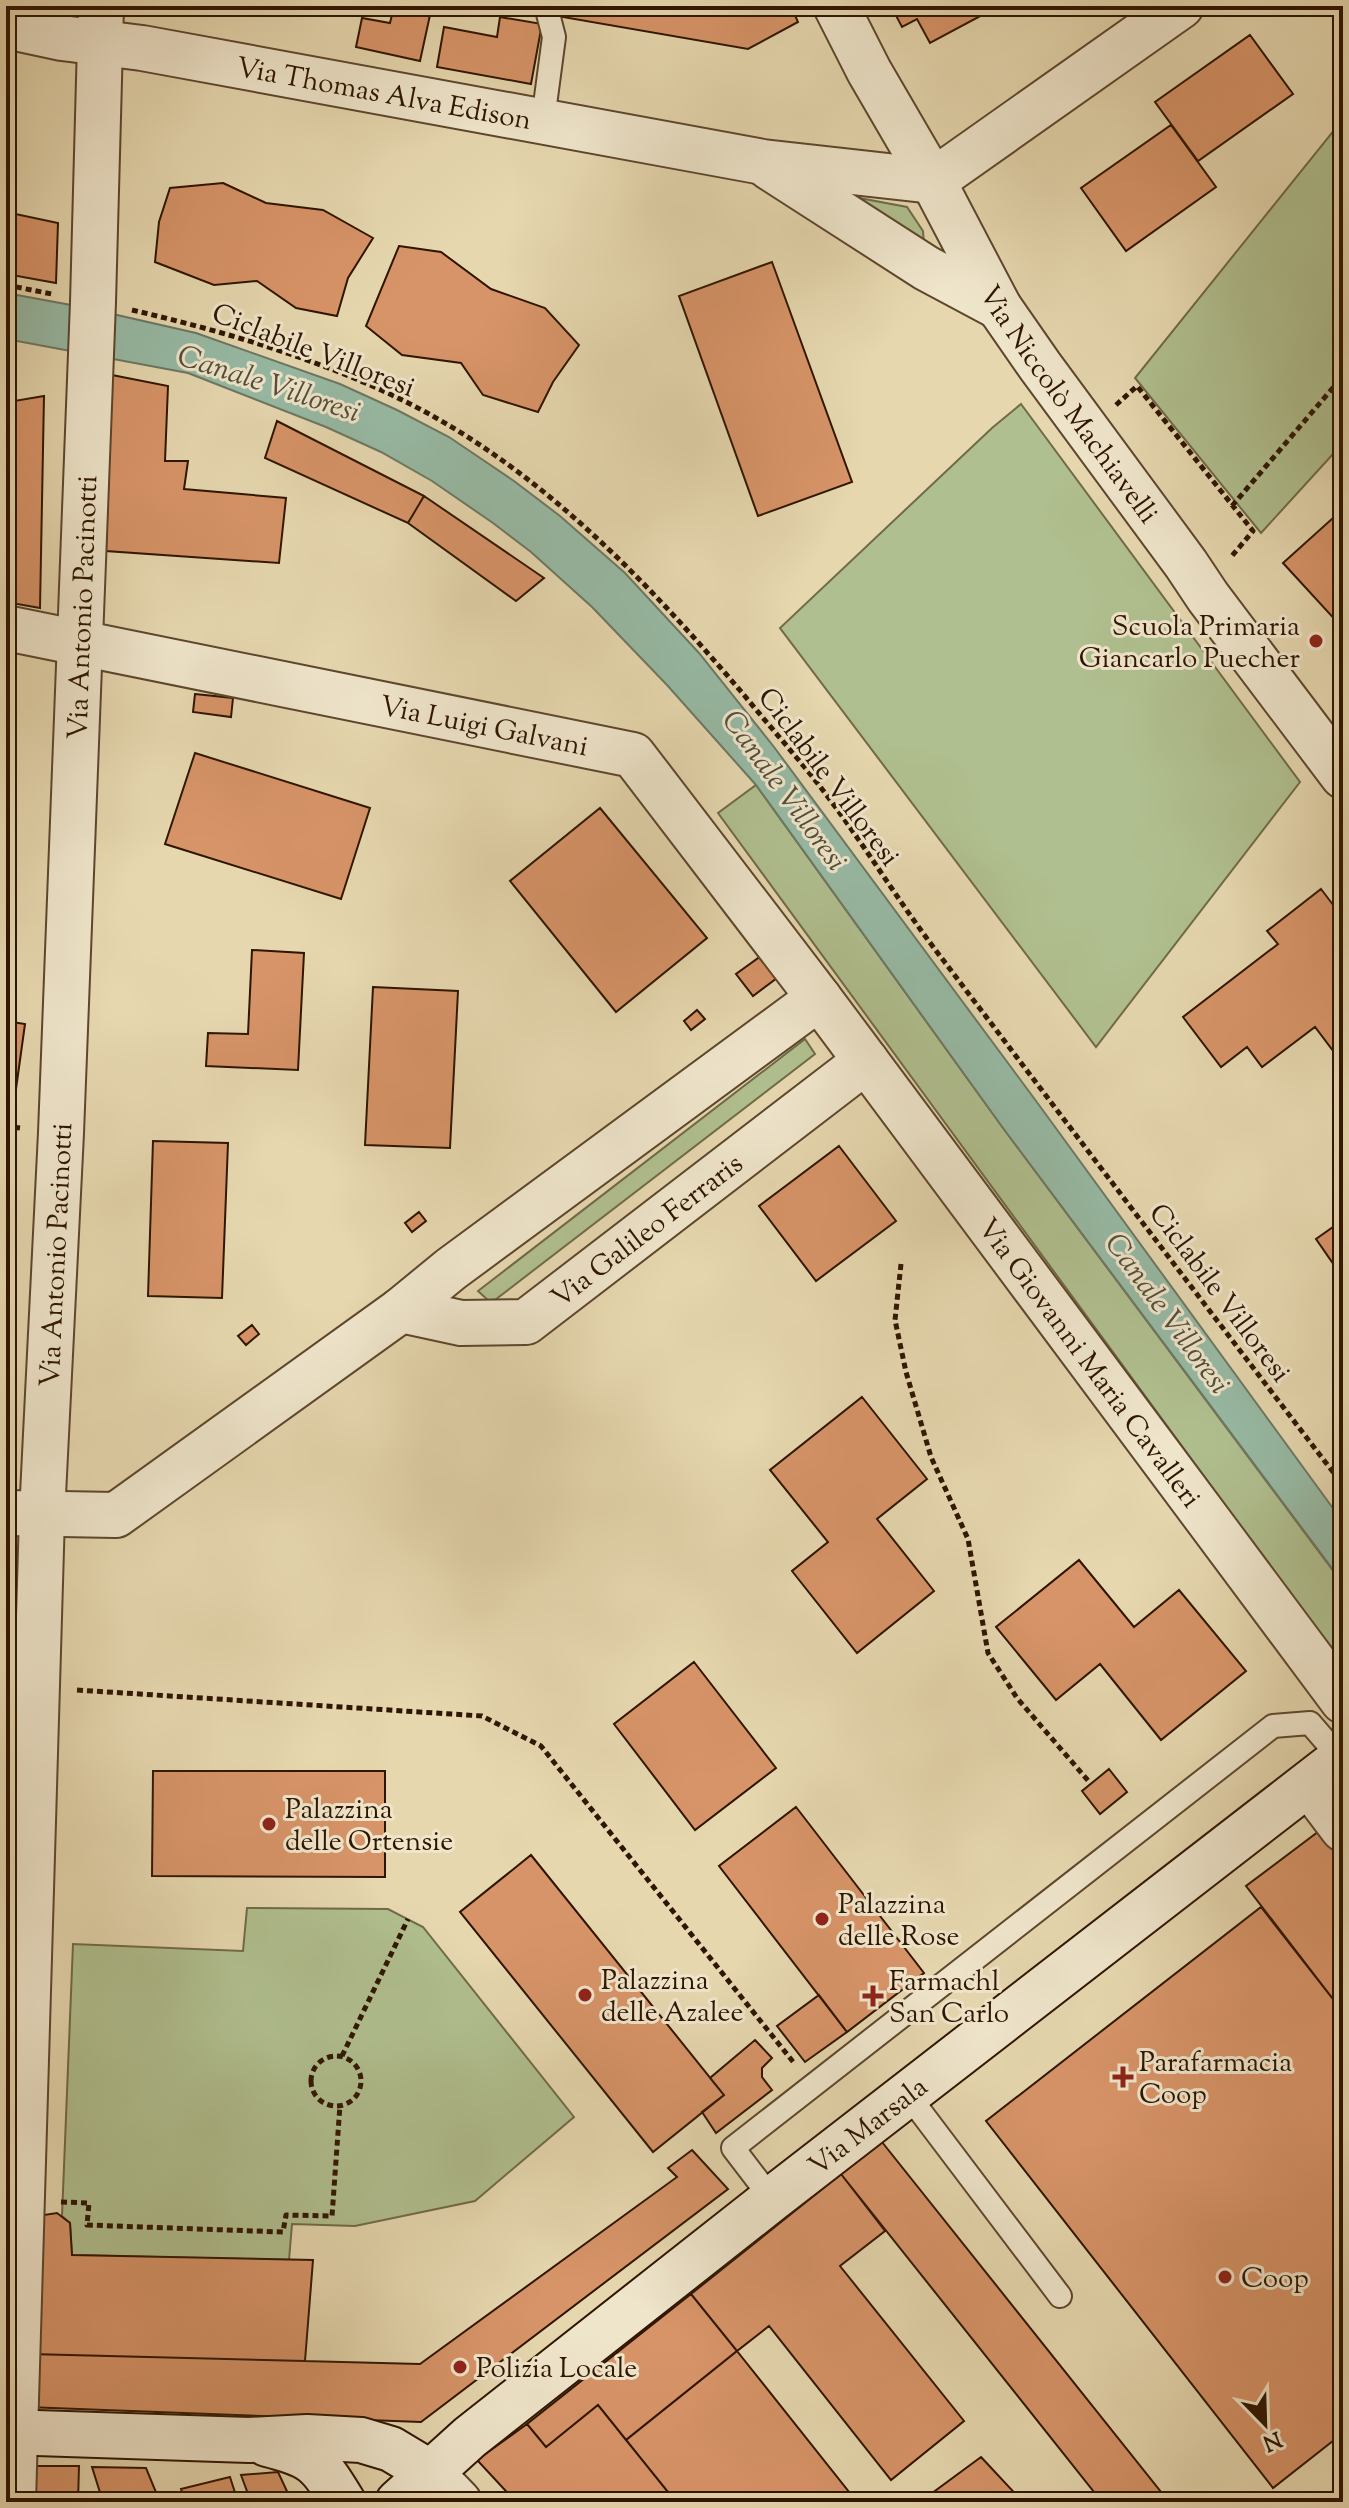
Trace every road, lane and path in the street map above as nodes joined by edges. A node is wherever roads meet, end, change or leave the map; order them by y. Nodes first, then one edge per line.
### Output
1 (546, 6) edge
2 (836, 6) edge
3 (1181, 6) edge
4 (101, 24) edge
5 (6, 26) edge
6 (543, 120) junction
7 (763, 162) junction
8 (933, 181) junction
9 (999, 307) junction
10 (110, 308) junction
11 (1343, 376) edge
12 (1113, 407) dead end
13 (1232, 506) junction
14 (1208, 597) junction
15 (6, 628) edge
16 (80, 641) junction
17 (1343, 776) edge
18 (828, 1011) junction
19 (866, 1061) junction
20 (901, 1264) dead end
21 (401, 1310) junction
22 (1343, 1485) edge
23 (24, 1514) edge
24 (70, 1690) dead end
25 (1343, 1701) edge
26 (1331, 1767) edge
27 (1091, 1784) dead end
28 (1343, 1829) edge
29 (408, 1919) dead end
30 (783, 2049) dead end
31 (342, 2056) junction
32 (908, 2095) junction
33 (340, 2105) junction
34 (772, 2199) junction
35 (62, 2202) dead end
36 (1060, 2296) dead end
37 (10, 2432) edge
38 (249, 2440) junction
39 (445, 2487) edge
40 (13, 2502) edge
41 (343, 2502) edge
42 (398, 2502) edge

1 - 6 lane
2 - 8 street, Via Niccolò Machiavelli
3 - 8 street
4 - 5 street, Via Thomas Alva Edison
4 - 6 street, Via Thomas Alva Edison
4 - 10 street, Via Antonio Pacinotti
6 - 7 street, Via Thomas Alva Edison
7 - 8 street, Via Thomas Alva Edison
7 - 9 street, Via Thomas Alva Edison
8 - 9 street, Via Niccolò Machiavelli
9 - 14 street, Via Niccolò Machiavelli
10 - 16 street, Via Antonio Pacinotti
10 - 22 path, Ciclabile Villoresi
11 - 13 path
12 - 13 path
13 - 14 path
14 - 17 street, Via Niccolò Machiavelli
15 - 16 street, Via Luigi Galvani
16 - 18 street, Via Luigi Galvani
16 - 23 street, Via Antonio Pacinotti
18 - 19 street, Via Giovanni Maria Cavalleri
18 - 21 street
19 - 21 street, Via Galileo Ferraris
19 - 25 street, Via Giovanni Maria Cavalleri
20 - 27 path
21 - 23 street
23 - 37 street, Via Antonio Pacinotti
24 - 30 path
26 - 28 street
26 - 32 street, Via Marsala
26 - 34 lane
29 - 31 path
31 - 33 path
31 - 33 path
32 - 34 street, Via Marsala
32 - 36 lane
33 - 35 path
34 - 39 street, Via Marsala
37 - 38 street
37 - 40 street, Via Antonio Pacinotti
38 - 39 street
38 - 41 street
39 - 42 street, Via Marsala

